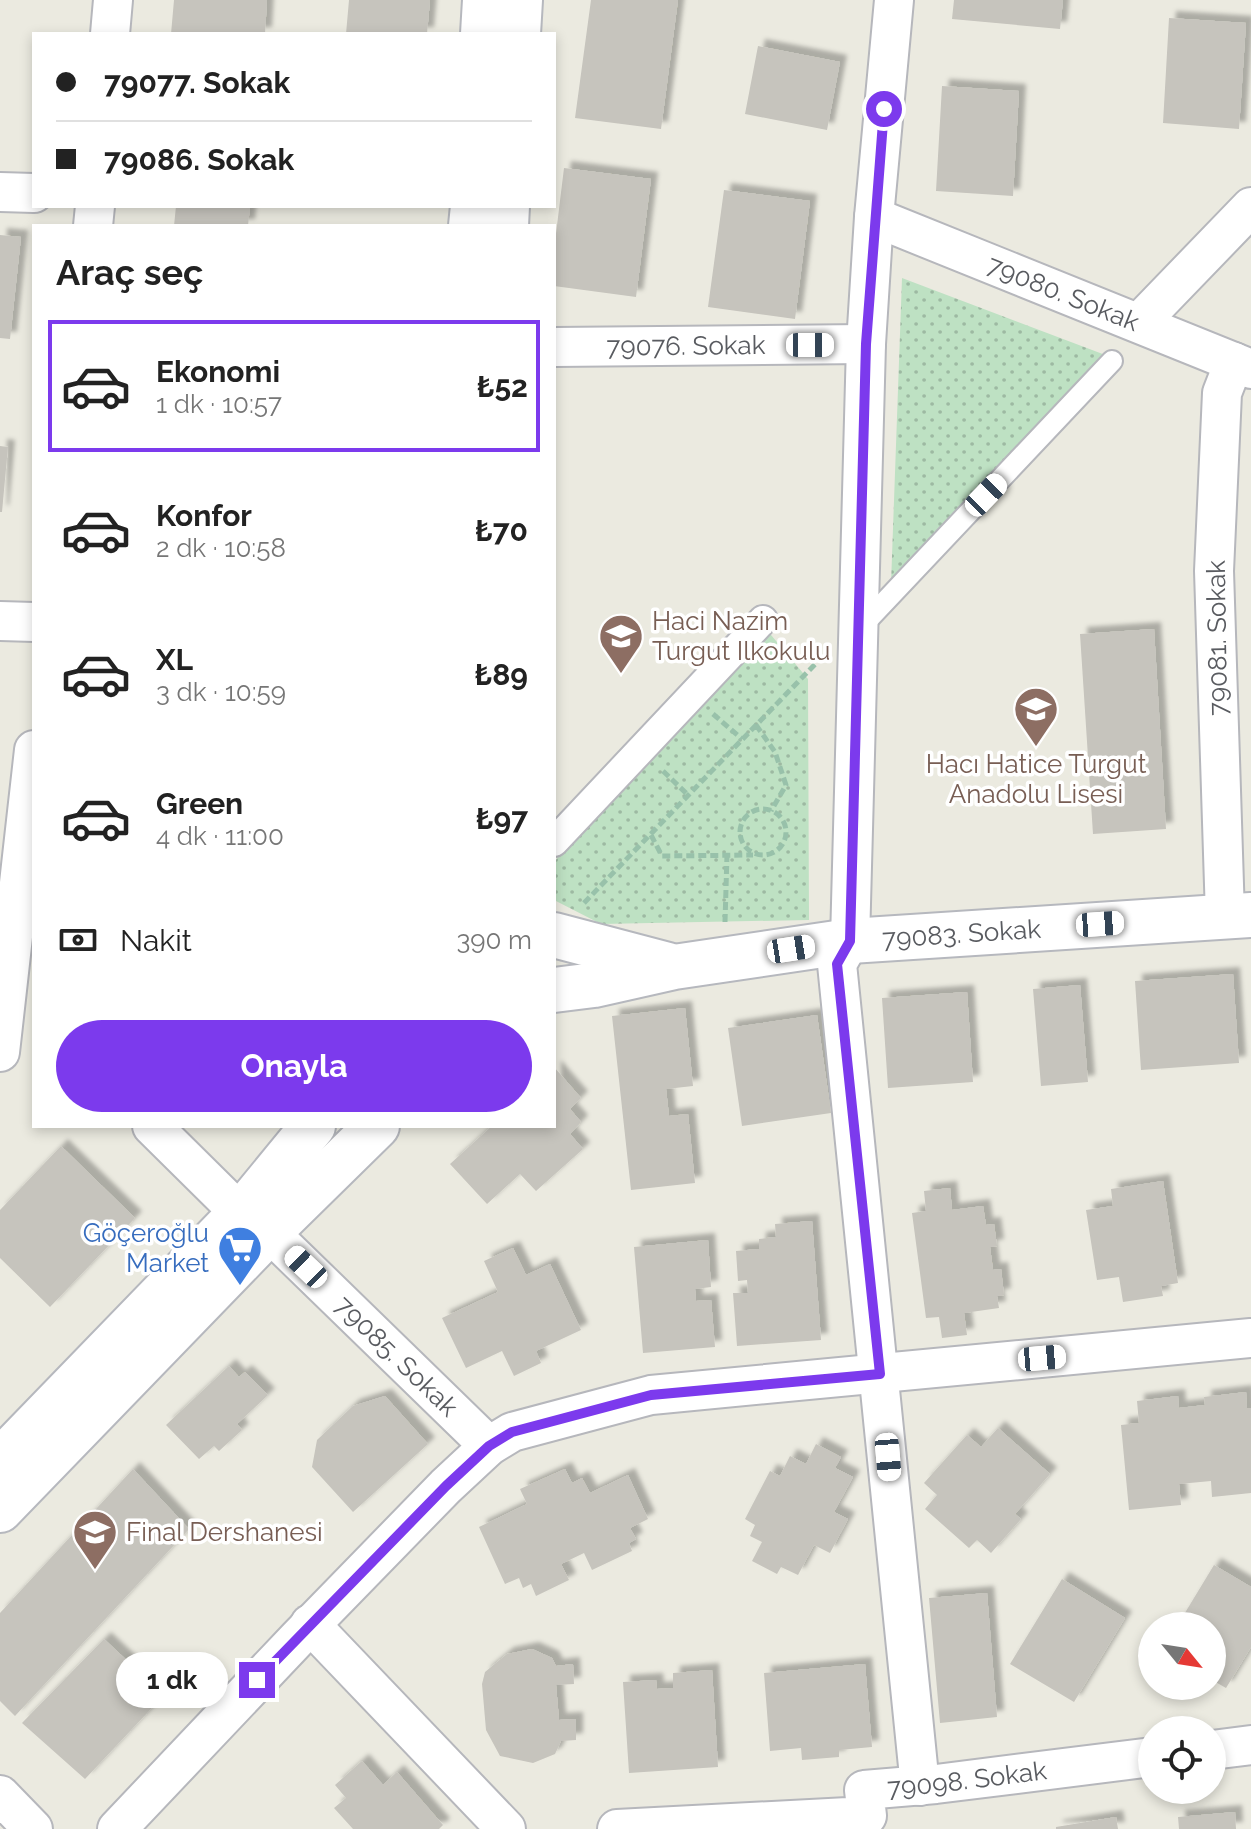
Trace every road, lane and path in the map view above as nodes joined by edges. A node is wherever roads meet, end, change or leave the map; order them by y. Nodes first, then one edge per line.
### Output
1 (113, 0) edge
2 (485, 0) edge
3 (520, 0) edge
4 (894, 0) edge
5 (110, 32) edge
6 (483, 32) edge
7 (518, 32) edge
8 (0, 192) edge
9 (32, 193) edge
10 (1251, 207) edge
11 (874, 217) junction
12 (1139, 323) junction
13 (866, 344) junction
14 (556, 347) edge
15 (1112, 361) dead end
16 (1242, 366) edge
17 (763, 620) dead end
18 (0, 621) edge
19 (32, 622) edge
20 (859, 629) junction
21 (822, 656) dead end
22 (756, 725) junction
23 (32, 789) edge
24 (771, 811) junction
25 (651, 835) junction
26 (556, 840) edge
27 (758, 854) junction
28 (727, 855) junction
29 (1238, 916) edge
30 (567, 921) edge
31 (725, 925) dead end
32 (850, 941) junction
33 (674, 967) junction
34 (556, 990) edge
35 (21, 1001) edge
36 (0, 1052) edge
37 (154, 1128) edge
38 (312, 1128) edge
39 (374, 1128) edge
40 (255, 1222) junction
41 (1251, 1338) edge
42 (880, 1374) junction
43 (489, 1446) junction
44 (0, 1461) edge
45 (0, 1510) edge
46 (310, 1624) junction
47 (1251, 1745) edge
48 (1226, 1748) edge
49 (1138, 1759) edge
50 (920, 1786) junction
51 (0, 1795) edge
52 (867, 1823) edge
53 (33, 1829) edge
54 (117, 1829) edge
55 (506, 1829) edge
56 (617, 1829) edge

1 - 5 street
2 - 6 main road
3 - 7 main road
4 - 11 street
8 - 9 street
10 - 12 street
11 - 12 street, 79080. Sokak
11 - 13 street
12 - 16 street, 79080. Sokak
13 - 14 street, 79076. Sokak
13 - 20 street
15 - 20 lane
16 - 29 street, 79081. Sokak
17 - 26 street
18 - 19 street
20 - 32 street
21 - 22 path
22 - 24 path
22 - 25 path
23 - 35 street
24 - 27 path
24 - 27 path
25 - 28 path
25 - 30 path
27 - 28 path
28 - 31 path
29 - 32 main road, 79083. Sokak
30 - 33 main road
32 - 33 main road, 79083. Sokak
32 - 42 street
33 - 34 main road, 79083. Sokak
35 - 36 street
37 - 40 street, 79085. Sokak
38 - 40 main road
39 - 40 main road
40 - 43 street, 79085. Sokak
40 - 44 main road
40 - 45 main road
41 - 42 street
42 - 43 street
42 - 50 street
43 - 46 street
46 - 54 street
46 - 55 street
47 - 48 street
49 - 50 street, 79098. Sokak
50 - 52 street, 79098. Sokak
51 - 53 street
52 - 56 street, 79098. Sokak

